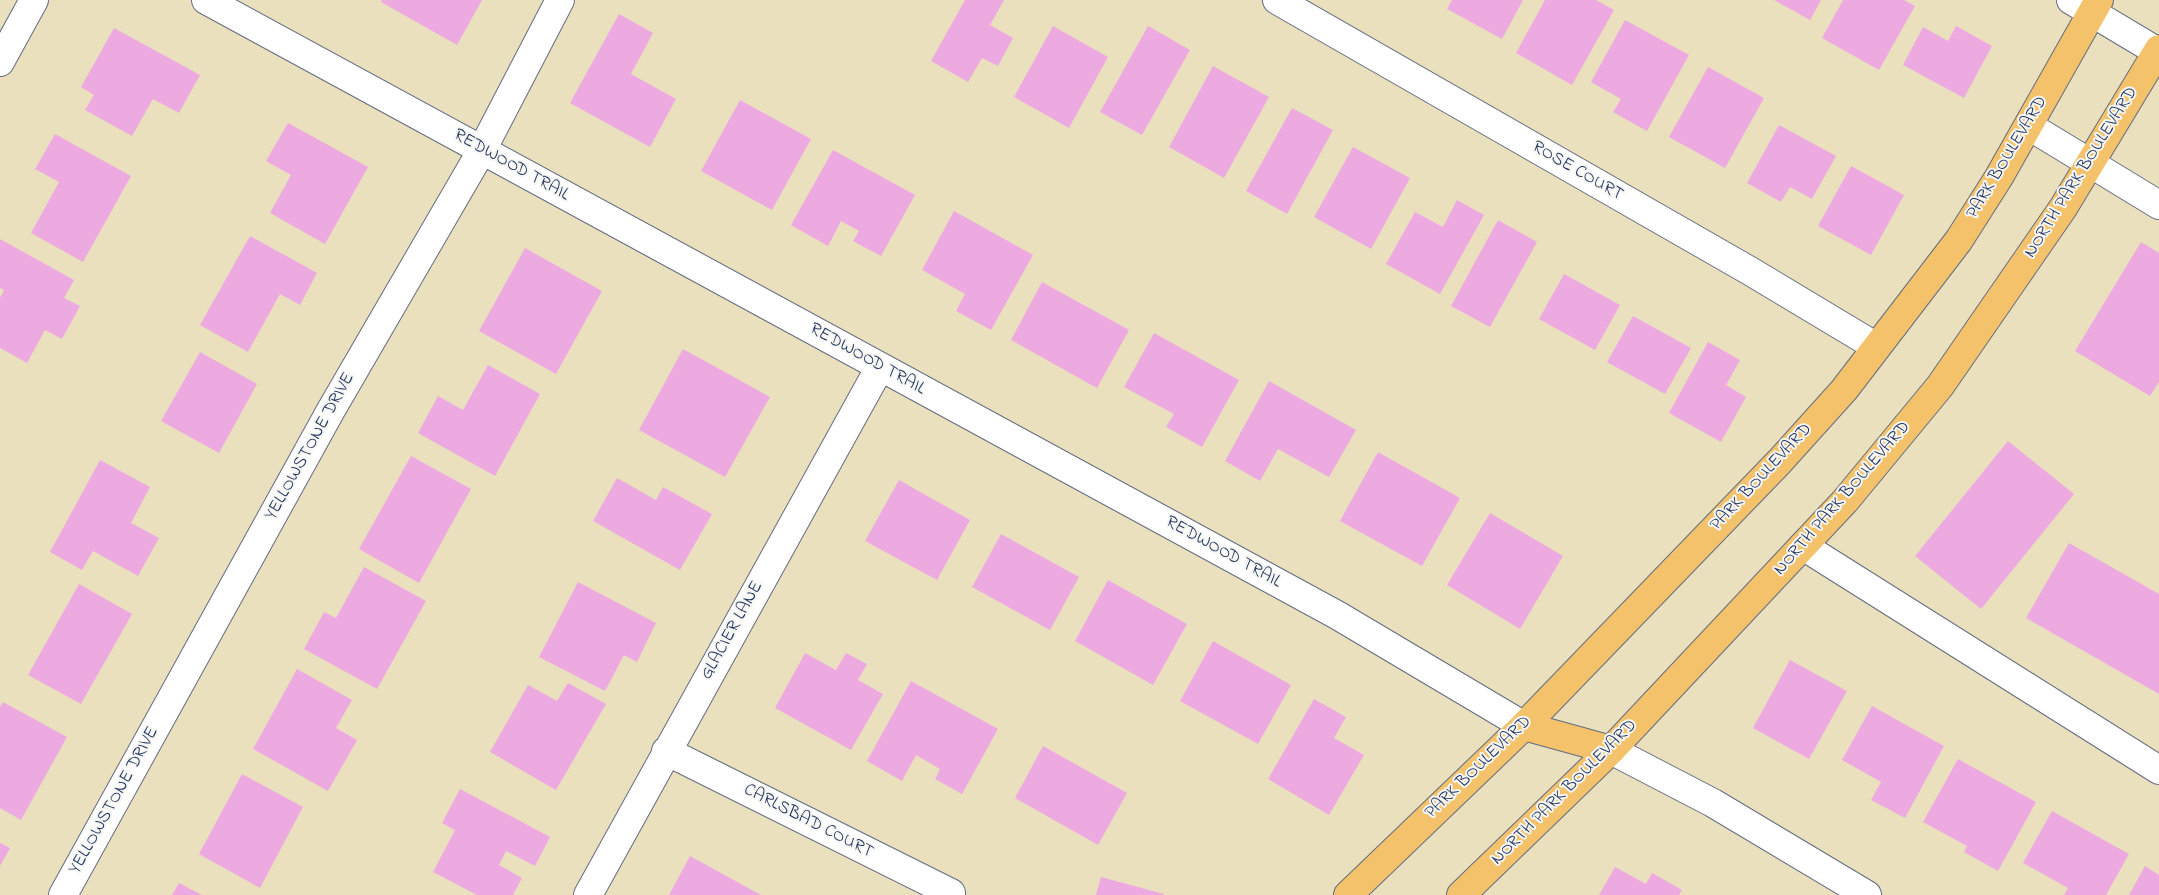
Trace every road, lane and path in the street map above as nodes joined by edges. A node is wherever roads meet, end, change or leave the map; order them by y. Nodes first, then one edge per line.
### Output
1 (34, 0) edge
2 (206, 0) edge
3 (560, 0) edge
4 (1277, 0) edge
5 (2088, 4) edge
6 (2158, 51) edge
7 (0, 62) edge
8 (2029, 126) junction
9 (482, 150) junction
10 (2091, 164) junction
11 (2159, 205) edge
12 (1876, 346) junction
13 (880, 367) junction
14 (1803, 546) junction
15 (1524, 726) junction
16 (1611, 750) junction
17 (666, 751) junction
18 (2159, 770) edge
19 (951, 893) dead end
20 (63, 895) edge
21 (588, 895) edge
22 (1348, 895) edge
23 (1461, 895) edge
24 (1867, 895) edge

1 - 7 street
2 - 9 street, REDWOOD TRAIL
3 - 9 street, YELLOWSTONE DRIVE
4 - 12 street, ROSE COURT
5 - 6 street
5 - 8 main road, PARK BOULEVARD
6 - 10 main road, NORTH PARK BOULEVARD
8 - 10 street
8 - 12 main road, PARK BOULEVARD
9 - 13 street, REDWOOD TRAIL
9 - 20 street, YELLOWSTONE DRIVE
10 - 11 street
10 - 14 main road, NORTH PARK BOULEVARD
12 - 15 main road, PARK BOULEVARD
13 - 15 street, REDWOOD TRAIL
13 - 17 street, GLACIER LANE
14 - 16 main road, NORTH PARK BOULEVARD
14 - 18 street
15 - 16 main road
15 - 22 main road, PARK BOULEVARD
16 - 23 main road, NORTH PARK BOULEVARD
16 - 24 street
17 - 19 street, CARLSBAD COURT
17 - 21 street, GLACIER LANE

